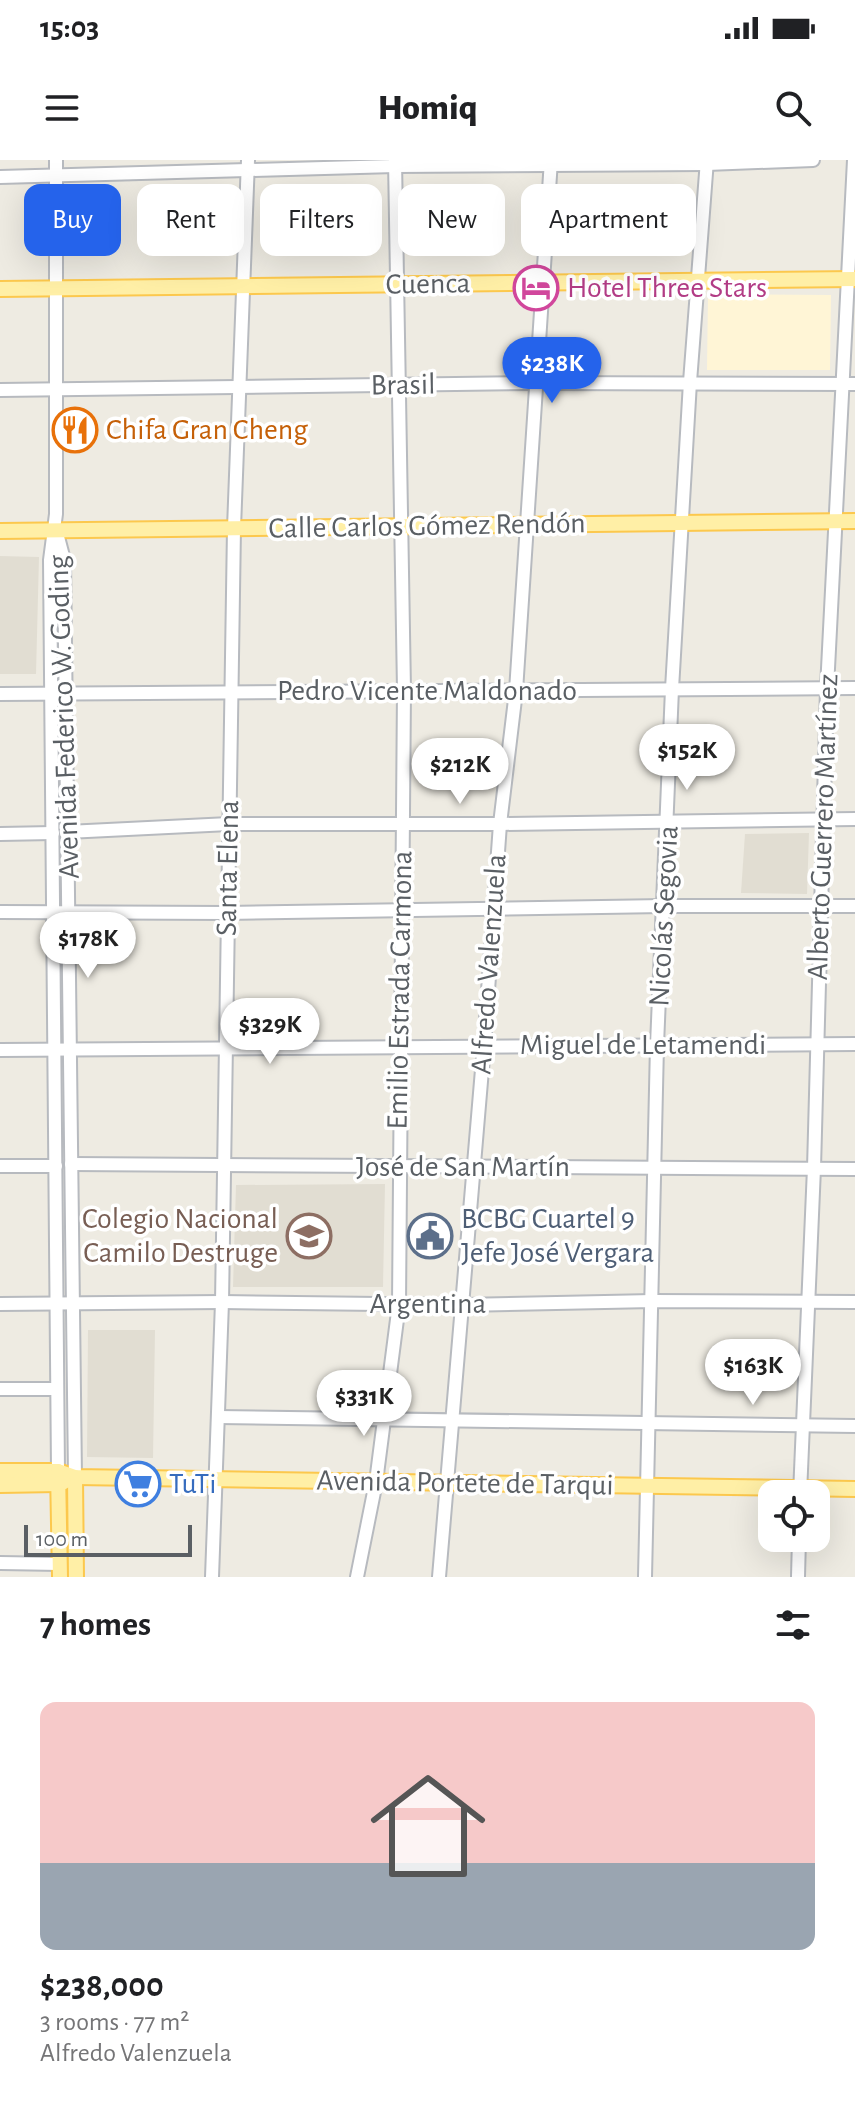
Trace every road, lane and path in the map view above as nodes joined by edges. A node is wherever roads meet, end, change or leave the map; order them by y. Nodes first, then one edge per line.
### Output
1 (56, 160) edge
2 (813, 160) edge
3 (854, 160) edge
4 (707, 162) edge
5 (395, 163) edge
6 (551, 163) edge
7 (248, 165) edge
8 (56, 176) junction
9 (0, 177) edge
10 (851, 279) edge
11 (699, 281) junction
12 (543, 282) junction
13 (397, 284) junction
14 (241, 286) junction
15 (57, 288) junction
16 (0, 289) edge
17 (690, 382) junction
18 (536, 383) junction
19 (849, 384) edge
20 (399, 385) junction
21 (239, 387) junction
22 (57, 389) junction
23 (0, 390) edge
24 (835, 521) junction
25 (855, 521) edge
26 (683, 523) junction
27 (526, 525) junction
28 (400, 526) junction
29 (234, 528) junction
30 (56, 530) junction
31 (0, 531) edge
32 (827, 688) junction
33 (855, 688) edge
34 (672, 689) junction
35 (404, 690) junction
36 (516, 691) junction
37 (231, 692) junction
38 (51, 693) junction
39 (65, 693) junction
40 (0, 694) edge
41 (855, 819) edge
42 (822, 820) junction
43 (668, 822) junction
44 (401, 823) junction
45 (229, 824) junction
46 (500, 824) junction
47 (67, 832) junction
48 (53, 833) junction
49 (0, 834) edge
50 (664, 906) junction
51 (819, 906) junction
52 (855, 906) edge
53 (493, 908) junction
54 (404, 909) junction
55 (70, 910) junction
56 (54, 911) junction
57 (0, 912) edge
58 (226, 913) junction
59 (816, 1044) junction
60 (855, 1044) edge
61 (657, 1045) junction
62 (484, 1046) junction
63 (400, 1047) junction
64 (224, 1048) junction
65 (70, 1049) junction
66 (0, 1050) edge
67 (56, 1050) junction
68 (71, 1164) junction
69 (0, 1166) edge
70 (56, 1166) junction
71 (222, 1166) junction
72 (398, 1167) junction
73 (656, 1167) junction
74 (473, 1168) junction
75 (814, 1168) junction
76 (855, 1169) edge
77 (653, 1301) junction
78 (222, 1302) junction
79 (855, 1302) edge
80 (807, 1303) junction
81 (0, 1304) edge
82 (56, 1304) junction
83 (71, 1304) junction
84 (399, 1304) junction
85 (463, 1305) junction
86 (0, 1389) edge
87 (57, 1389) junction
88 (218, 1417) junction
89 (385, 1419) junction
90 (454, 1420) junction
91 (650, 1423) junction
92 (802, 1426) junction
93 (855, 1426) edge
94 (0, 1471) edge
95 (75, 1477) junction
96 (58, 1478) junction
97 (216, 1479) junction
98 (800, 1480) edge
99 (376, 1482) junction
100 (447, 1483) junction
101 (0, 1485) edge
102 (649, 1486) junction
103 (855, 1489) edge
104 (758, 1490) edge
105 (830, 1490) edge
106 (799, 1552) edge
107 (0, 1563) edge
108 (60, 1570) edge
109 (76, 1577) edge
110 (212, 1577) edge
111 (357, 1577) edge
112 (439, 1577) edge
113 (645, 1577) edge
114 (798, 1577) edge

1 - 8 street, Avenida Federico W. Goding
2 - 4 street
3 - 10 street, Alberto Guerrero Martínez
4 - 6 street
4 - 11 street, Nicolás Segovia
5 - 6 street
5 - 7 street
5 - 13 street, Emilio Estrada Carmona
6 - 12 street, Alfredo Valenzuela
7 - 8 street
7 - 14 street, Santa Elena
8 - 9 street
8 - 15 street, Avenida Federico W. Goding
10 - 11 main road, Cuenca
10 - 19 street, Alberto Guerrero Martínez
11 - 12 main road, Cuenca
11 - 17 street, Nicolás Segovia
12 - 13 main road, Cuenca
12 - 18 street, Alfredo Valenzuela
13 - 14 main road, Cuenca
13 - 20 street, Emilio Estrada Carmona
14 - 15 main road, Cuenca
14 - 21 street, Santa Elena
15 - 16 main road, Cuenca
15 - 22 street, Avenida Federico W. Goding
17 - 18 street, Brasil
17 - 19 street, Brasil
17 - 26 street, Nicolás Segovia
18 - 20 street, Brasil
18 - 27 street, Alfredo Valenzuela
19 - 24 street, Alberto Guerrero Martínez
20 - 21 street, Brasil
20 - 28 street, Emilio Estrada Carmona
21 - 22 street, Brasil
21 - 29 street, Santa Elena
22 - 23 street, Brasil
22 - 30 street, Avenida Federico W. Goding
24 - 25 main road, Calle Carlos Gómez Rendón
24 - 26 main road, Calle Carlos Gómez Rendón
24 - 32 street, Alberto Guerrero Martínez
26 - 27 main road, Calle Carlos Gómez Rendón
26 - 34 street, Nicolás Segovia
27 - 28 main road, Calle Carlos Gómez Rendón
27 - 36 street, Alfredo Valenzuela
28 - 29 main road, Calle Carlos Gómez Rendón
28 - 35 street, Emilio Estrada Carmona
29 - 30 main road, Calle Carlos Gómez Rendón
29 - 37 street, Santa Elena
30 - 31 main road, Calle Carlos Gómez Rendón
30 - 38 street, Avenida Federico W. Goding
30 - 39 street, Avenida Federico W. Goding
32 - 33 street, Pedro Vicente Maldonado
32 - 34 street, Pedro Vicente Maldonado
32 - 42 street, Alberto Guerrero Martínez
34 - 36 street, Pedro Vicente Maldonado
34 - 43 street, Nicolás Segovia
35 - 36 street, Pedro Vicente Maldonado
35 - 37 street, Pedro Vicente Maldonado
35 - 44 street, Emilio Estrada Carmona
36 - 46 street, Alfredo Valenzuela
37 - 39 street, Pedro Vicente Maldonado
37 - 45 street, Santa Elena
38 - 39 street, Pedro Vicente Maldonado
38 - 40 street, Pedro Vicente Maldonado
38 - 48 street, Avenida Federico W. Goding
39 - 47 street, Avenida Federico W. Goding
41 - 42 street
42 - 43 street
42 - 51 street, Alberto Guerrero Martínez
43 - 46 street
43 - 50 street, Nicolás Segovia
44 - 45 street
44 - 46 street
44 - 54 street, Emilio Estrada Carmona
45 - 47 street
45 - 58 street, Santa Elena
46 - 53 street, Alfredo Valenzuela
47 - 55 street, Avenida Federico W. Goding
48 - 49 street
48 - 56 street, Avenida Federico W. Goding
50 - 51 street
50 - 53 street
50 - 61 street, Nicolás Segovia
51 - 52 street
51 - 59 street, Alberto Guerrero Martínez
53 - 54 street
53 - 62 street, Alfredo Valenzuela
54 - 58 street
54 - 63 street, Emilio Estrada Carmona
55 - 56 street
55 - 58 street
55 - 65 street, Avenida Federico W. Goding
56 - 57 street
56 - 67 street, Avenida Federico W. Goding
58 - 64 street, Santa Elena
59 - 60 street, Miguel de Letamendi
59 - 61 street, Miguel de Letamendi
59 - 75 street, Alberto Guerrero Martínez
61 - 62 street, Miguel de Letamendi
61 - 73 street, Nicolás Segovia
62 - 63 street, Miguel de Letamendi
62 - 74 street, Alfredo Valenzuela
63 - 64 street, Miguel de Letamendi
63 - 72 street, Emilio Estrada Carmona
64 - 65 street, Miguel de Letamendi
64 - 71 street, Santa Elena
65 - 67 street, Miguel de Letamendi
65 - 68 street, Avenida Federico W. Goding
66 - 67 street, Miguel de Letamendi
67 - 70 street, Avenida Federico W. Goding
68 - 71 street, José de San Martín
68 - 83 street, Avenida Federico W. Goding
69 - 70 street
70 - 82 street, Avenida Federico W. Goding
71 - 72 street, José de San Martín
71 - 78 street, Santa Elena
72 - 74 street, José de San Martín
72 - 84 street, Emilio Estrada Carmona
73 - 74 street, José de San Martín
73 - 75 street, José de San Martín
73 - 77 street, Nicolás Segovia
74 - 85 street, Alfredo Valenzuela
75 - 76 street, José de San Martín
75 - 80 street, Alberto Guerrero Martínez
77 - 80 street, Argentina
77 - 85 street, Argentina
77 - 91 street, Nicolás Segovia
78 - 83 street, Argentina
78 - 84 street, Argentina
78 - 88 street, Santa Elena
79 - 80 street, Argentina
80 - 92 street, Alberto Guerrero Martínez
81 - 82 street, Argentina
82 - 83 street, Argentina
82 - 87 street, Avenida Federico W. Goding
83 - 95 street, Avenida Federico W. Goding
84 - 85 street, Argentina
84 - 89 street, Emilio Estrada Carmona
85 - 90 street, Alfredo Valenzuela
86 - 87 street
87 - 96 street, Avenida Federico W. Goding
88 - 89 street
88 - 97 street, Santa Elena
89 - 90 street
89 - 99 street, Emilio Estrada Carmona
90 - 91 street
90 - 100 street, Alfredo Valenzuela
91 - 92 street
91 - 102 street, Nicolás Segovia
92 - 93 street
92 - 98 street, Alberto Guerrero Martínez
94 - 96 main road, Avenida Portete de Tarqui
95 - 96 main road, Avenida Portete de Tarqui
95 - 97 main road, Avenida Portete de Tarqui
95 - 109 main road, Avenida Federico W. Goding
96 - 101 main road, Avenida Portete de Tarqui
96 - 108 main road, Avenida Federico W. Goding
97 - 99 main road, Avenida Portete de Tarqui
97 - 110 street, Santa Elena
99 - 100 main road, Avenida Portete de Tarqui
99 - 111 street, Emilio Estrada Carmona
100 - 102 main road, Avenida Portete de Tarqui
100 - 112 street, Alfredo Valenzuela
102 - 104 main road, Avenida Portete de Tarqui
102 - 113 street, Nicolás Segovia
103 - 105 main road, Avenida Portete de Tarqui
106 - 114 street
107 - 108 street

